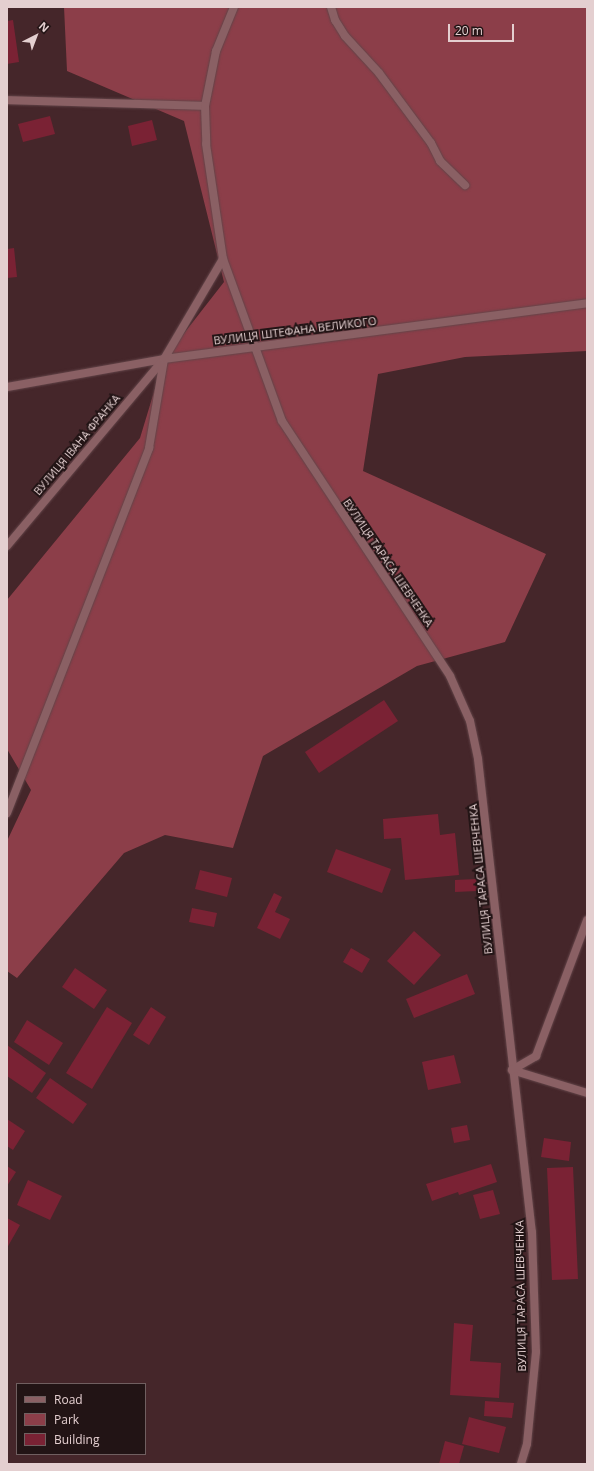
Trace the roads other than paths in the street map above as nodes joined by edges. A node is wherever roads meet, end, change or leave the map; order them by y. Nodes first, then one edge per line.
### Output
1 (234, 7) edge
2 (331, 7) edge
3 (7, 100) edge
4 (205, 106) junction
5 (464, 185) dead end
6 (223, 259) junction
7 (587, 304) edge
8 (255, 349) junction
9 (164, 359) junction
10 (7, 387) edge
11 (7, 546) edge
12 (7, 813) edge
13 (587, 920) edge
14 (512, 1070) junction
15 (587, 1093) edge
16 (521, 1464) edge

1 - 4 street, ВУЛИЦЯ ТАРАСА ШЕВЧЕНКА
2 - 5 street
3 - 4 street
4 - 6 street, ВУЛИЦЯ ТАРАСА ШЕВЧЕНКА
6 - 8 street, ВУЛИЦЯ ТАРАСА ШЕВЧЕНКА
6 - 9 street
7 - 8 street, ВУЛИЦЯ ШТЕФАНА ВЕЛИКОГО
8 - 9 street, ВУЛИЦЯ ШТЕФАНА ВЕЛИКОГО
8 - 14 street, ВУЛИЦЯ ТАРАСА ШЕВЧЕНКА
9 - 10 street, ВУЛИЦЯ ШТЕФАНА ВЕЛИКОГО
9 - 11 street, ВУЛИЦЯ ІВАНА ФРАНКА
9 - 12 street
13 - 14 street
14 - 15 street
14 - 16 street, ВУЛИЦЯ ТАРАСА ШЕВЧЕНКА

